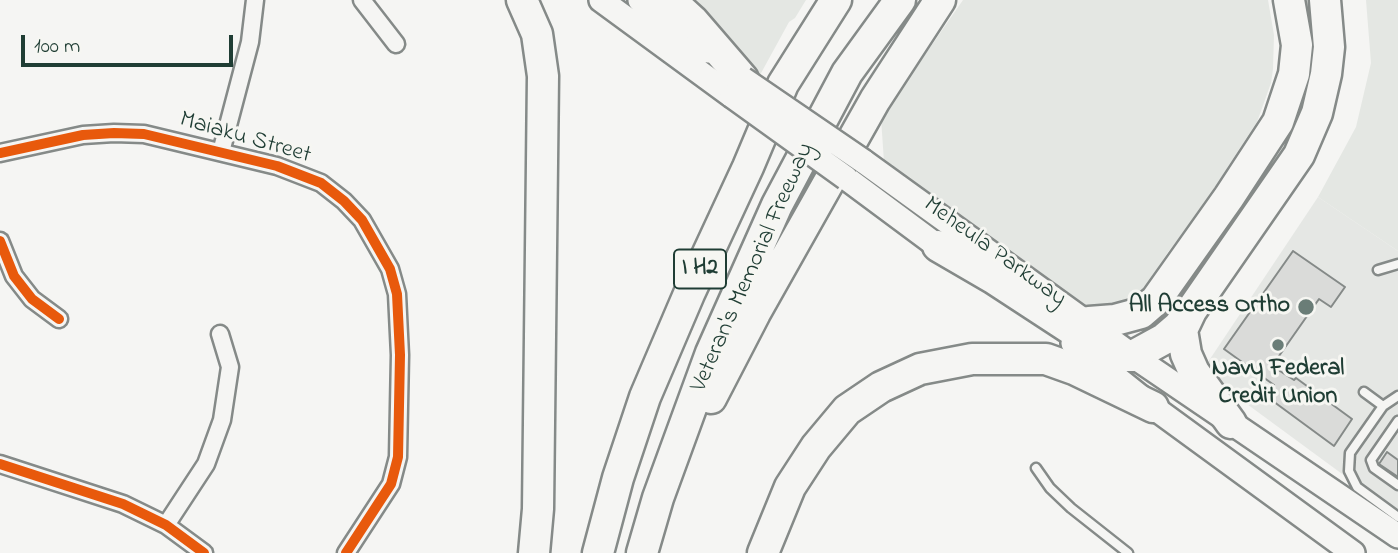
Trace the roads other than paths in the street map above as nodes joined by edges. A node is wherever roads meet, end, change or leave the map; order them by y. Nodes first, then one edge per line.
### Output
1 (255, 0) edge
2 (362, 0) edge
3 (522, 0) edge
4 (601, 0) edge
5 (640, 0) edge
6 (670, 0) edge
7 (817, 0) edge
8 (836, 0) edge
9 (900, 0) edge
10 (940, 0) edge
11 (1289, 0) edge
12 (1325, 0) edge
13 (396, 44) dead end
14 (738, 87) junction
15 (221, 152) junction
16 (0, 153) edge
17 (0, 241) edge
18 (938, 246) junction
19 (1398, 264) edge
20 (1378, 270) dead end
21 (1191, 311) junction
22 (59, 319) dead end
23 (1089, 323) junction
24 (220, 334) dead end
25 (1133, 356) junction
26 (1364, 392) dead end
27 (1398, 396) edge
28 (1383, 406) junction
29 (1153, 407) junction
30 (1398, 421) edge
31 (1230, 423) junction
32 (0, 464) edge
33 (1035, 468) dead end
34 (1398, 485) edge
35 (658, 498) junction
36 (1398, 517) edge
37 (166, 525) junction
38 (1398, 536) edge
39 (204, 553) edge
40 (346, 553) edge
41 (534, 553) edge
42 (589, 553) edge
43 (598, 553) edge
44 (642, 553) edge
45 (763, 553) edge
46 (1128, 553) edge
47 (1353, 553) edge

1 - 15 street
2 - 13 street
3 - 41 highway
4 - 14 main road, Meheula Parkway
5 - 14 main road, Meheula Parkway
6 - 14 highway
7 - 42 highway
8 - 43 highway, Veteran's Memorial Freeway / I H2
9 - 35 highway, Veteran's Memorial Freeway / I H2
10 - 35 highway
11 - 23 highway
12 - 21 highway
14 - 18 main road, Meheula Parkway, bridge
14 - 23 main road, Meheula Parkway, bridge
15 - 16 street, Maiaku Street
15 - 40 street, Maiaku Street
17 - 22 street
18 - 25 highway
18 - 29 main road, Meheula Parkway
19 - 20 lane
21 - 25 highway
21 - 31 highway
23 - 25 main road, Meheula Parkway
24 - 37 street
25 - 31 main road, Meheula Parkway
26 - 28 lane
27 - 28 lane
28 - 36 lane
29 - 45 highway
29 - 47 main road, Meheula Parkway
30 - 34 lane
31 - 38 main road, Meheula Parkway
32 - 37 street
33 - 46 lane
35 - 44 highway, Veteran's Memorial Freeway / I H2
37 - 39 street

